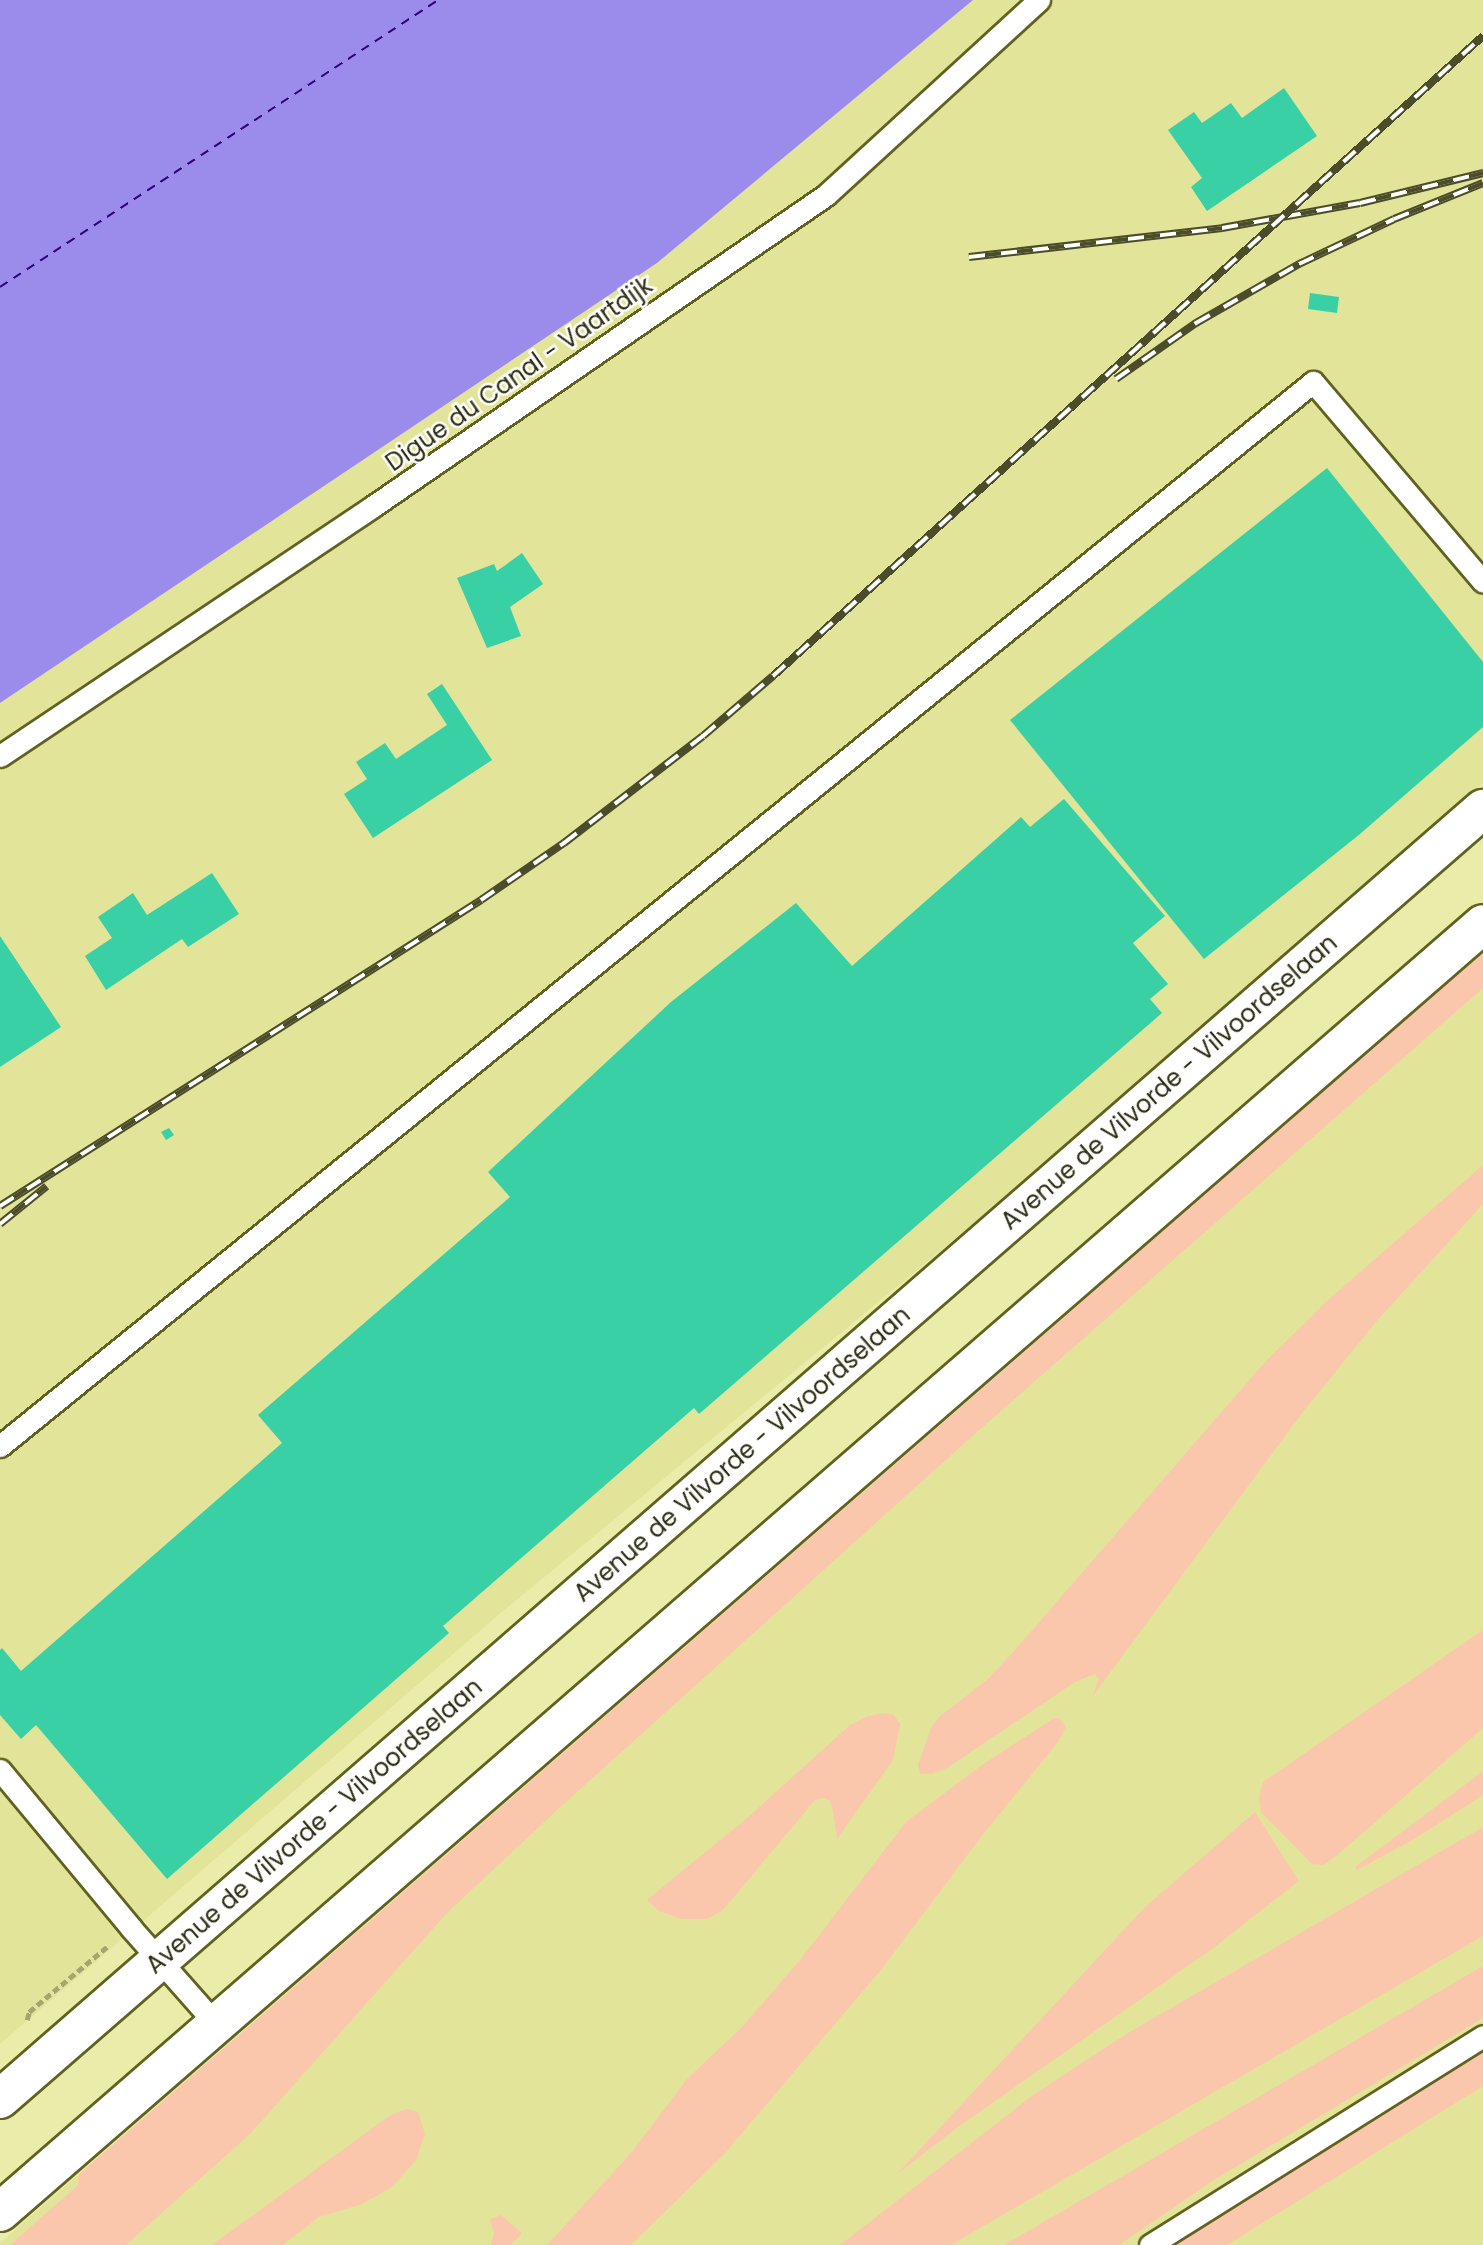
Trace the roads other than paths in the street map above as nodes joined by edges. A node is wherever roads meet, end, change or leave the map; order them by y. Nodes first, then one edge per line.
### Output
1 (1039, 0) edge
2 (1483, 582) edge
3 (0, 756) edge
4 (1483, 809) edge
5 (1483, 923) edge
6 (0, 1446) edge
7 (0, 1770) edge
8 (159, 1960) junction
9 (216, 2024) junction
10 (1483, 2036) edge
11 (0, 2099) edge
12 (0, 2212) edge
13 (1150, 2245) edge

1 - 3 lane, Digue du Canal - Vaartdijk
2 - 6 lane
4 - 8 main road, Avenue de Vilvorde - Vilvoordselaan
5 - 9 main road
7 - 8 lane
8 - 9 lane
8 - 11 main road, Avenue de Vilvorde - Vilvoordselaan
9 - 12 main road
10 - 13 lane

